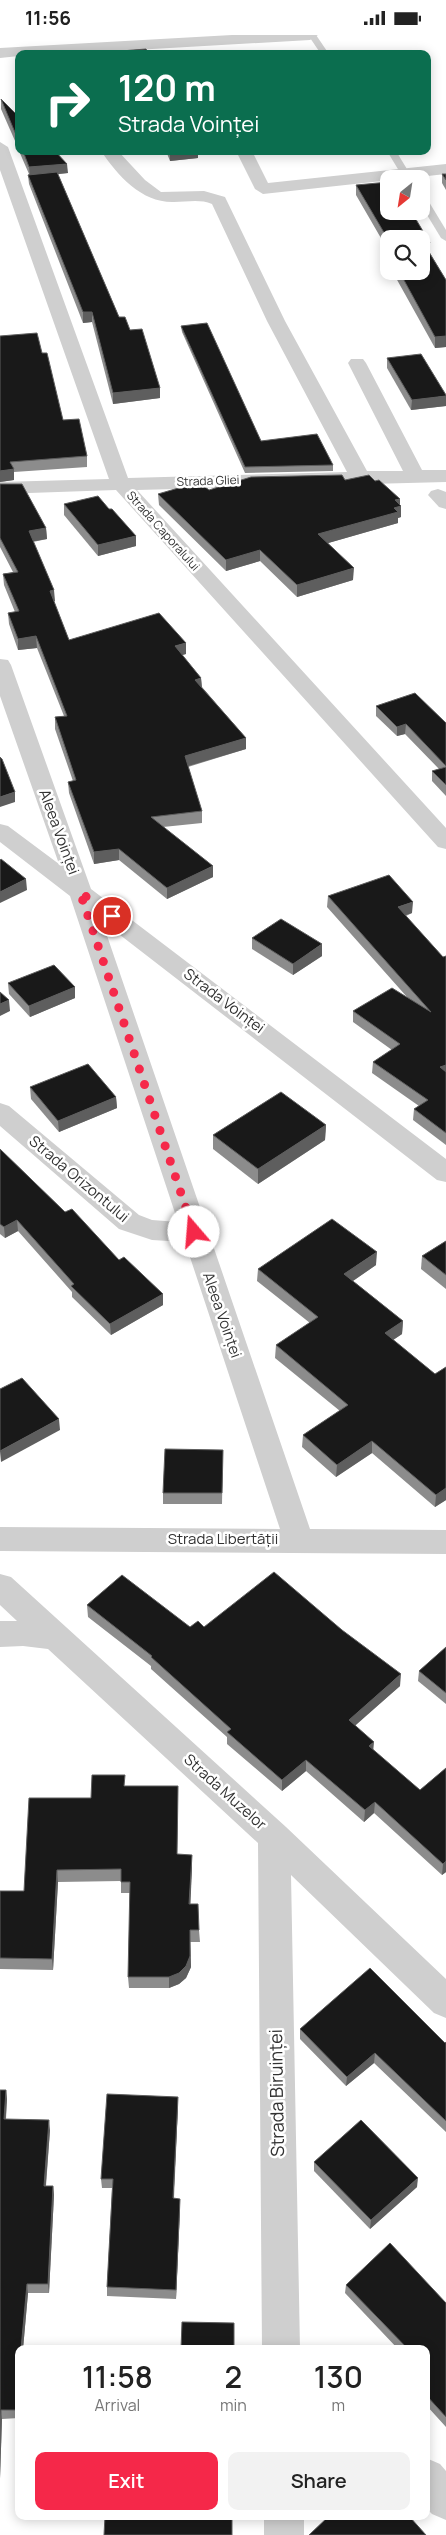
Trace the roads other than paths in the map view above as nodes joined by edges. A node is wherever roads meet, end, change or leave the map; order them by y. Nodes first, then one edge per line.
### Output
1 (311, 35) edge
2 (194, 48) edge
3 (122, 50) edge
4 (322, 50) edge
5 (0, 53) edge
6 (15, 53) edge
7 (0, 147) edge
8 (113, 155) edge
9 (246, 155) edge
10 (394, 155) edge
11 (446, 169) edge
12 (404, 170) edge
13 (430, 172) edge
14 (380, 179) edge
15 (430, 212) edge
16 (446, 238) edge
17 (357, 363) dead end
18 (446, 476) edge
19 (360, 477) junction
20 (416, 477) junction
21 (120, 483) junction
22 (0, 488) edge
23 (0, 665) edge
24 (0, 831) edge
25 (446, 843) edge
26 (80, 892) junction
27 (0, 1112) edge
28 (446, 1173) edge
29 (194, 1232) junction
30 (0, 1539) edge
31 (299, 1539) junction
32 (446, 1542) edge
33 (0, 1586) edge
34 (0, 1634) edge
35 (55, 1637) junction
36 (274, 1837) junction
37 (446, 2002) edge
38 (281, 2345) edge
39 (430, 2482) edge
40 (446, 2500) edge
41 (284, 2520) edge
42 (284, 2535) edge

1 - 2 street
1 - 4 lane
2 - 3 street
5 - 6 street
7 - 21 street, Strada Caporalului
8 - 19 street
9 - 14 street
10 - 12 lane
11 - 13 street
15 - 16 lane
17 - 20 street
18 - 20 street, Strada Gliei
19 - 20 street, Strada Gliei
19 - 21 street, Strada Gliei
21 - 22 street, Strada Gliei
21 - 25 street, Strada Caporalului
23 - 26 street, Aleea Voinței
24 - 26 street, Strada Voinței
26 - 28 street, Strada Voinței
26 - 29 street, Aleea Voinței
27 - 29 street, Strada Orizontului
29 - 31 street, Aleea Voinței
30 - 31 street, Strada Libertății
31 - 32 street, Strada Libertății
33 - 35 street, Strada Muzelor
34 - 35 street
35 - 36 street, Strada Muzelor
36 - 37 street, Strada Muzelor
36 - 38 street, Strada Biruinței
39 - 40 street
41 - 42 street

